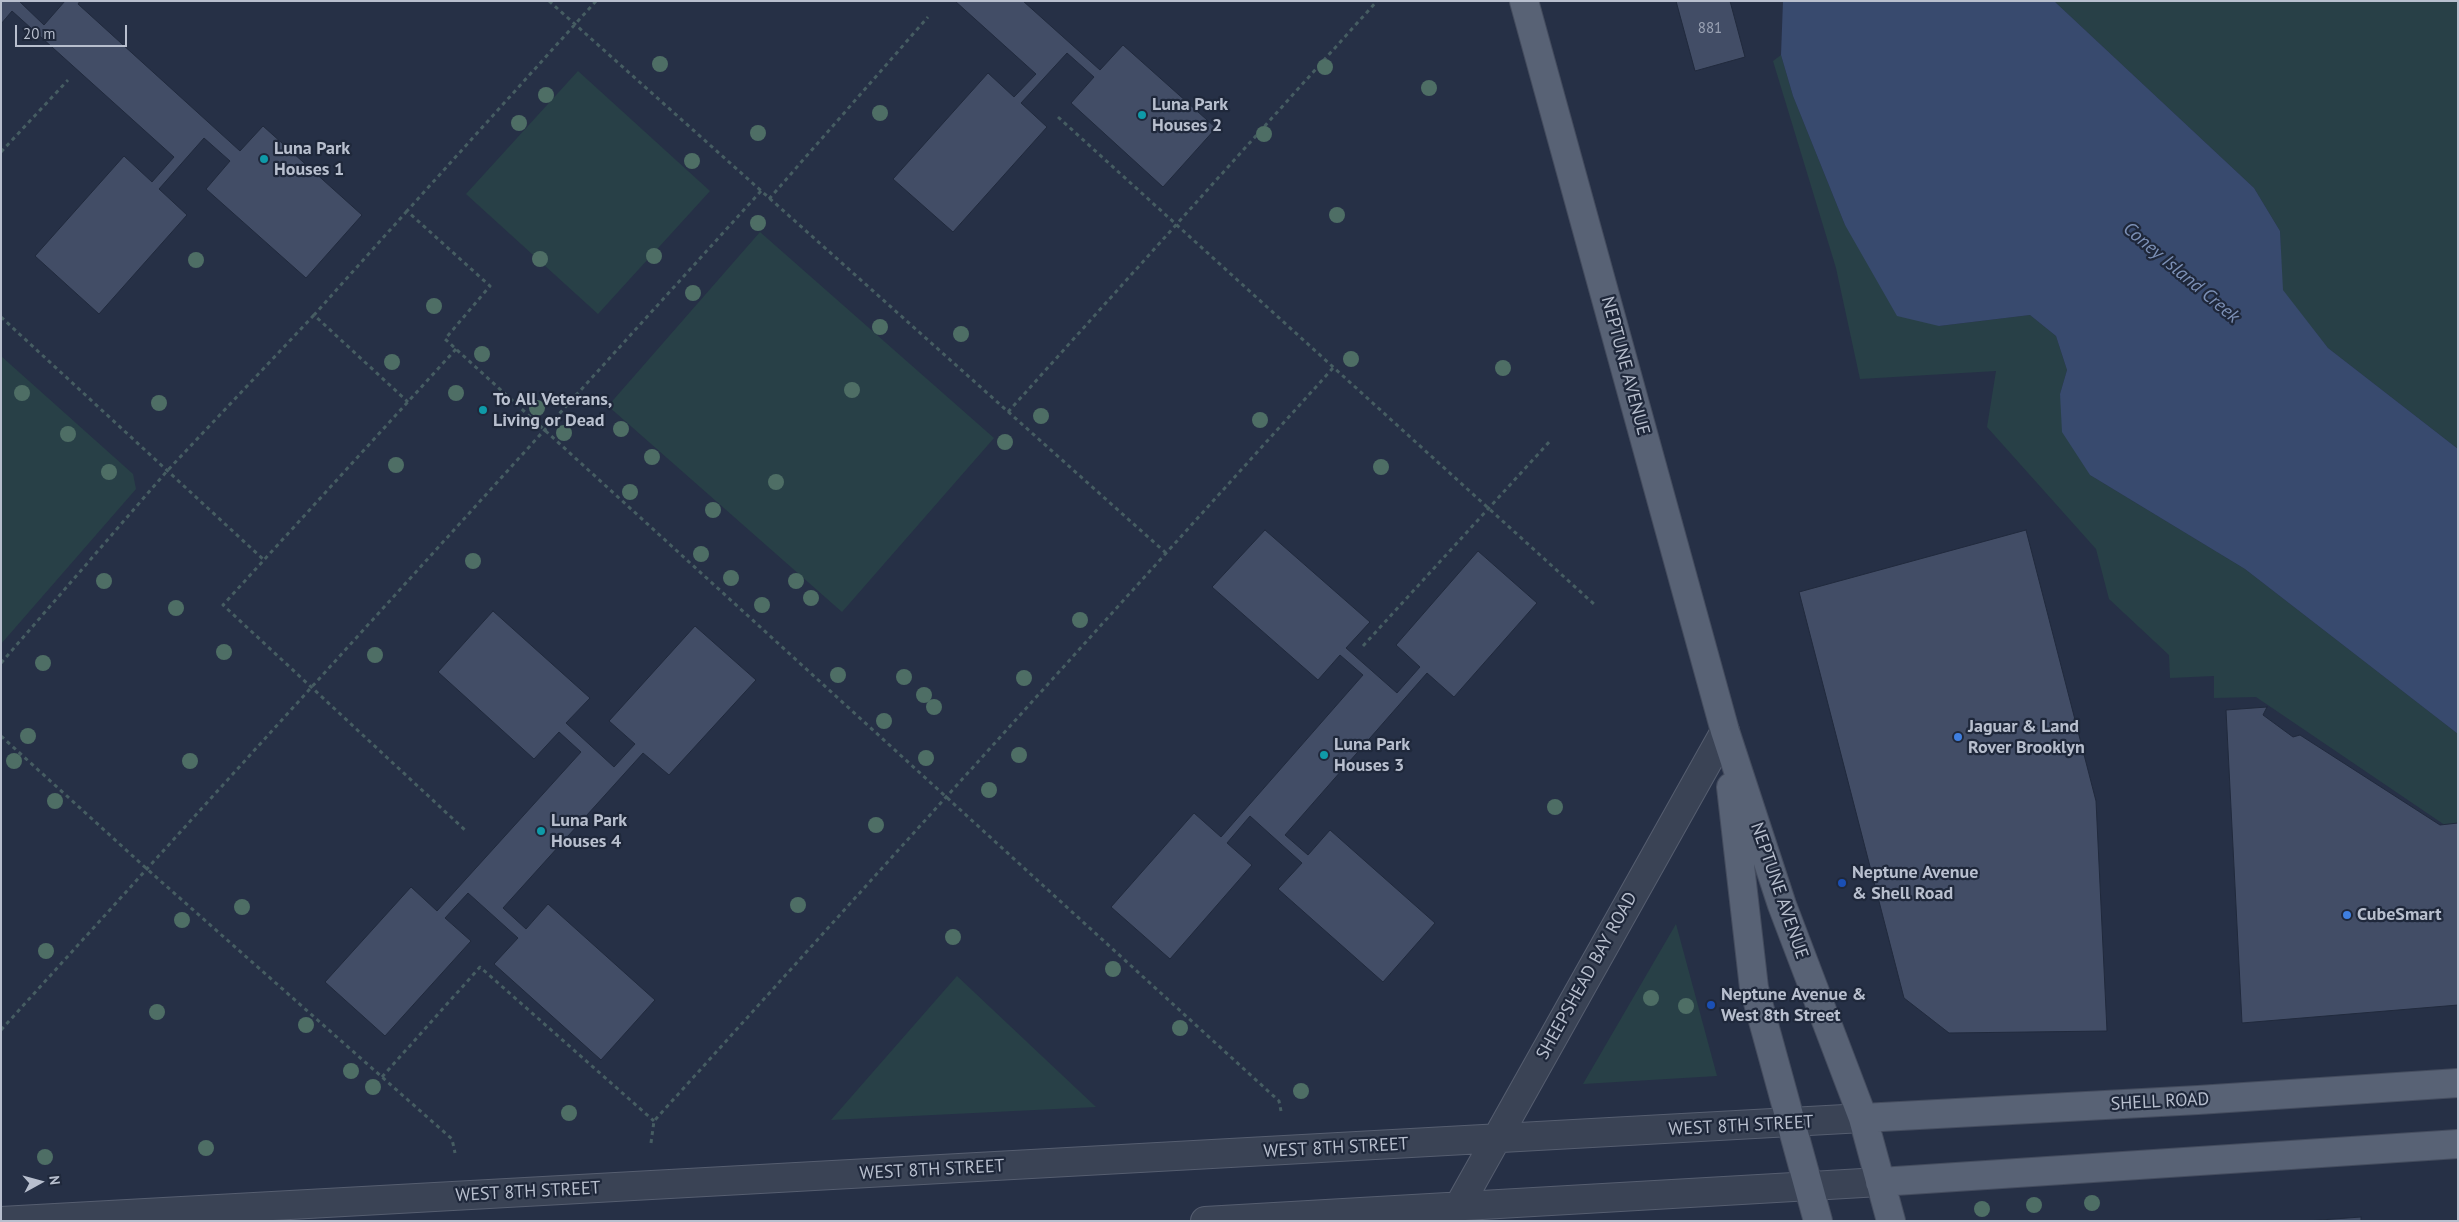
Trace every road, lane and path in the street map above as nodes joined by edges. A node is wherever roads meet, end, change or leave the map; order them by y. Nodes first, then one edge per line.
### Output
1 (549, 1) edge
2 (596, 1) edge
3 (1377, 1) edge
4 (1524, 1) edge
5 (928, 16) dead end
6 (575, 25) junction
7 (68, 80) dead end
8 (1058, 117) dead end
9 (1, 152) edge
10 (761, 191) junction
11 (769, 199) junction
12 (407, 212) junction
13 (1176, 226) junction
14 (314, 315) junction
15 (1, 317) edge
16 (456, 349) junction
17 (1333, 368) junction
18 (408, 402) junction
19 (1008, 412) junction
20 (545, 430) junction
21 (1551, 440) dead end
22 (167, 471) junction
23 (1489, 508) junction
24 (1166, 553) junction
25 (264, 560) junction
26 (1595, 605) dead end
27 (1363, 646) dead end
28 (1, 663) edge
29 (311, 688) junction
30 (1725, 731) junction
31 (1, 736) edge
32 (946, 796) junction
33 (466, 831) dead end
34 (147, 869) junction
35 (1, 1030) edge
36 (382, 1077) junction
37 (2458, 1083) edge
38 (1280, 1111) dead end
39 (1863, 1118) junction
40 (654, 1121) junction
41 (1792, 1123) junction
42 (1497, 1139) junction
43 (651, 1143) dead end
44 (2458, 1144) edge
45 (455, 1153) dead end
46 (1880, 1182) junction
47 (1809, 1187) junction
48 (1454, 1214) edge
49 (1, 1220) edge
50 (1205, 1221) edge
51 (1818, 1221) edge
52 (1891, 1221) edge

1 - 6 path
2 - 6 path
3 - 13 path
4 - 30 main road, NEPTUNE AVENUE
5 - 11 path
6 - 10 path
6 - 12 path
7 - 9 path
8 - 13 path
10 - 11 path
10 - 20 path
11 - 19 path
12 - 14 path
12 - 16 path
13 - 17 path
13 - 19 path
14 - 18 path
14 - 22 path
15 - 22 path
16 - 18 path
16 - 20 path
17 - 23 path
17 - 24 path
18 - 25 path
19 - 24 path
20 - 29 path
20 - 32 path
21 - 23 path
22 - 25 path
22 - 28 path
23 - 26 path
23 - 27 path
24 - 32 path
25 - 29 path
29 - 33 path
29 - 34 path
30 - 39 main road, NEPTUNE AVENUE
30 - 41 main road, NEPTUNE AVENUE
30 - 42 street, SHEEPSHEAD BAY ROAD
31 - 34 path
32 - 38 path
32 - 40 path
34 - 35 path
34 - 36 path
36 - 40 path
36 - 45 path
37 - 39 main road, SHELL ROAD
39 - 41 street, WEST 8TH STREET
39 - 46 main road, NEPTUNE AVENUE
40 - 43 path
41 - 42 street, WEST 8TH STREET
41 - 47 main road, NEPTUNE AVENUE
42 - 48 street, SHEEPSHEAD BAY ROAD
42 - 49 street, WEST 8TH STREET
44 - 46 main road
46 - 47 street
46 - 52 main road, NEPTUNE AVENUE
47 - 48 street
47 - 51 main road, NEPTUNE AVENUE
48 - 50 street

